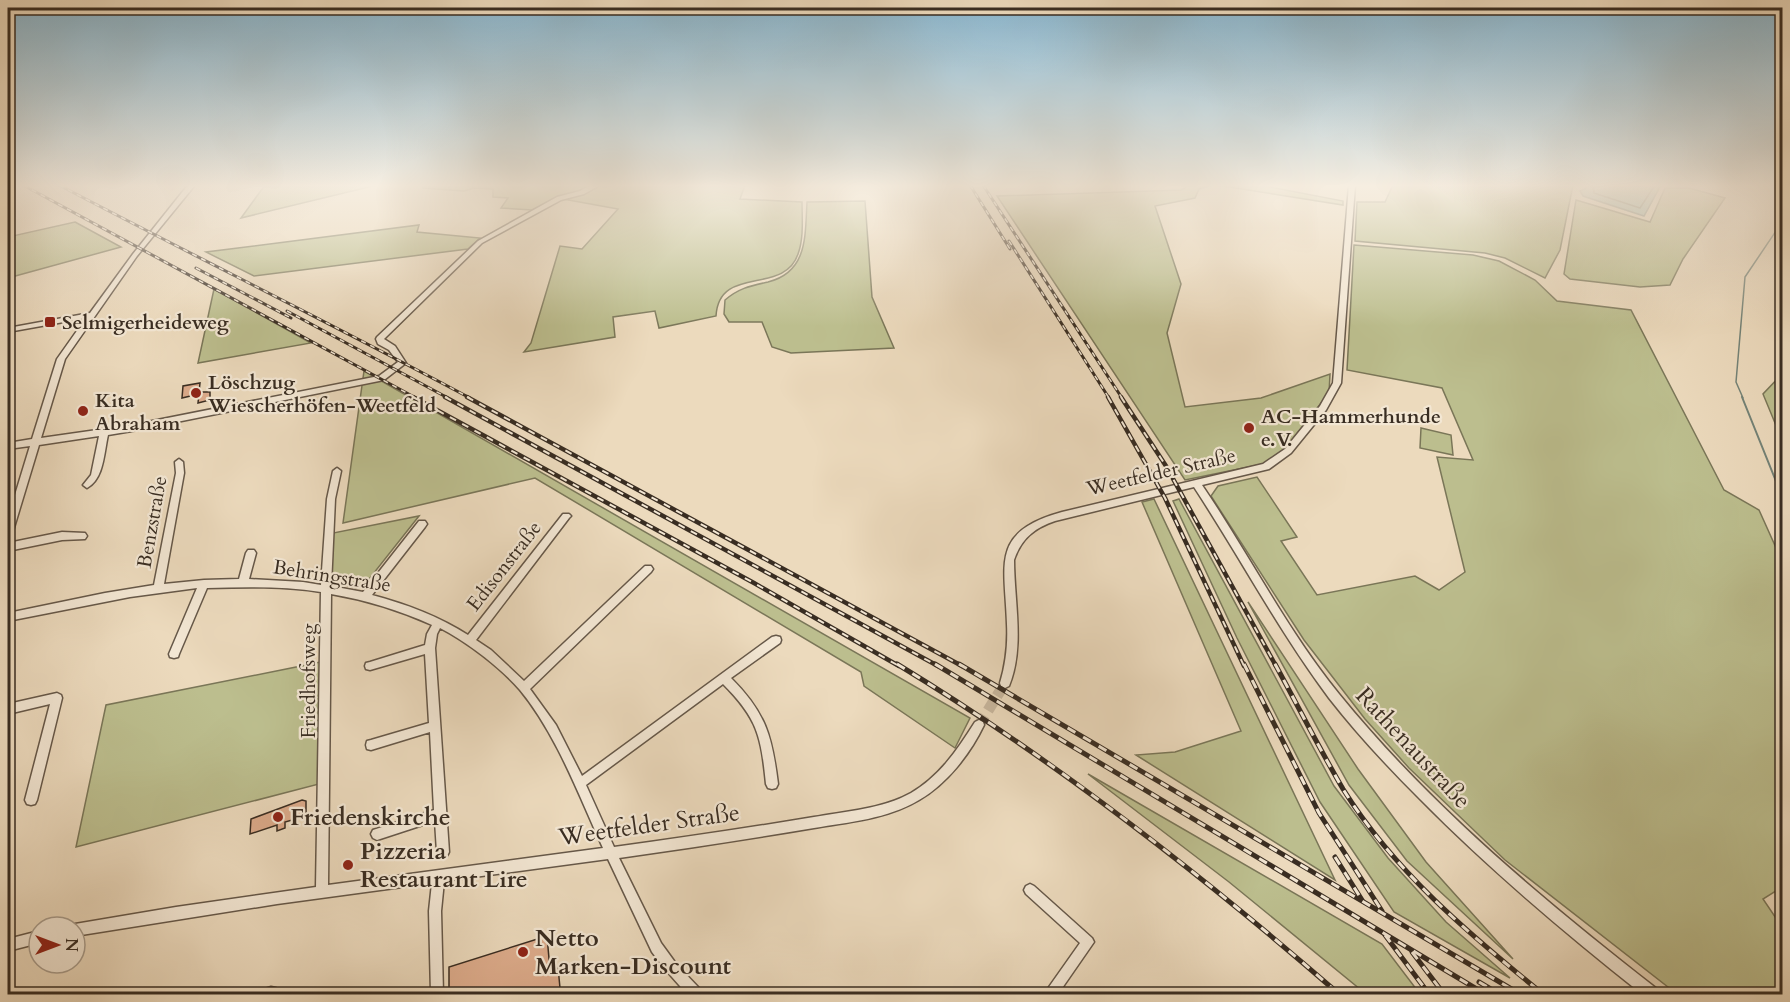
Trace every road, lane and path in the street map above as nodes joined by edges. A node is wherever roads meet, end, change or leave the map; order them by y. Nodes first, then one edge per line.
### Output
1 (154, 232) edge
2 (498, 232) edge
3 (1349, 232) edge
4 (92, 315) junction
5 (8, 330) edge
6 (104, 432) junction
7 (36, 441) junction
8 (8, 446) edge
9 (179, 462) dead end
10 (337, 471) dead end
11 (1196, 484) junction
12 (87, 485) dead end
13 (566, 516) dead end
14 (422, 525) dead end
15 (8, 531) edge
16 (82, 536) dead end
17 (8, 547) edge
18 (251, 553) dead end
19 (648, 568) dead end
20 (243, 582) junction
21 (204, 584) junction
22 (158, 588) junction
23 (326, 590) junction
24 (366, 595) junction
25 (8, 617) edge
26 (438, 622) junction
27 (471, 639) junction
28 (776, 640) dead end
29 (430, 648) junction
30 (174, 654) dead end
31 (370, 666) dead end
32 (725, 679) junction
33 (1005, 683) tunnel mouth
34 (525, 687) junction
35 (8, 710) edge
36 (979, 724) tunnel mouth
37 (435, 726) junction
38 (371, 745) dead end
39 (579, 784) junction
40 (772, 784) dead end
41 (31, 800) dead end
42 (440, 814) junction
43 (377, 834) dead end
44 (443, 852) dead end
45 (610, 854) junction
46 (439, 878) junction
47 (1030, 890) dead end
48 (322, 893) junction
49 (87, 928) edge
50 (27, 941) edge
51 (8, 945) edge
52 (437, 994) edge
53 (695, 994) edge
54 (1050, 994) edge
55 (1652, 994) edge

1 - 4 street
2 - 6 street
3 - 11 street, Weetfelder Straße
4 - 5 street
4 - 7 street
6 - 7 street
6 - 12 street
7 - 8 street
7 - 15 street
9 - 22 street, Benzstraße
10 - 23 street, Friedhofsweg
11 - 33 street, Weetfelder Straße
11 - 55 street, Rathenaustraße
13 - 27 street, Edisonstraße
14 - 24 street
16 - 17 street
18 - 20 street, Behringstraße
19 - 34 street
20 - 21 street, Behringstraße
20 - 23 street, Behringstraße
21 - 22 street, Behringstraße
21 - 30 street
22 - 25 street, Behringstraße
23 - 24 street, Behringstraße
23 - 48 street, Friedhofsweg
24 - 26 street, Behringstraße
26 - 27 street, Behringstraße
26 - 29 street
27 - 34 street, Behringstraße
28 - 32 street
29 - 31 street
29 - 37 street
32 - 39 street
32 - 40 street
34 - 39 street, Behringstraße
35 - 41 street
36 - 45 street, Weetfelder Straße
37 - 38 street
37 - 42 street
39 - 45 street, Behringstraße
42 - 43 street
42 - 44 street
45 - 46 street, Weetfelder Straße
45 - 53 street, Behringstraße
46 - 48 street, Weetfelder Straße
46 - 52 street
47 - 54 street
48 - 49 street, Weetfelder Straße
50 - 51 street

